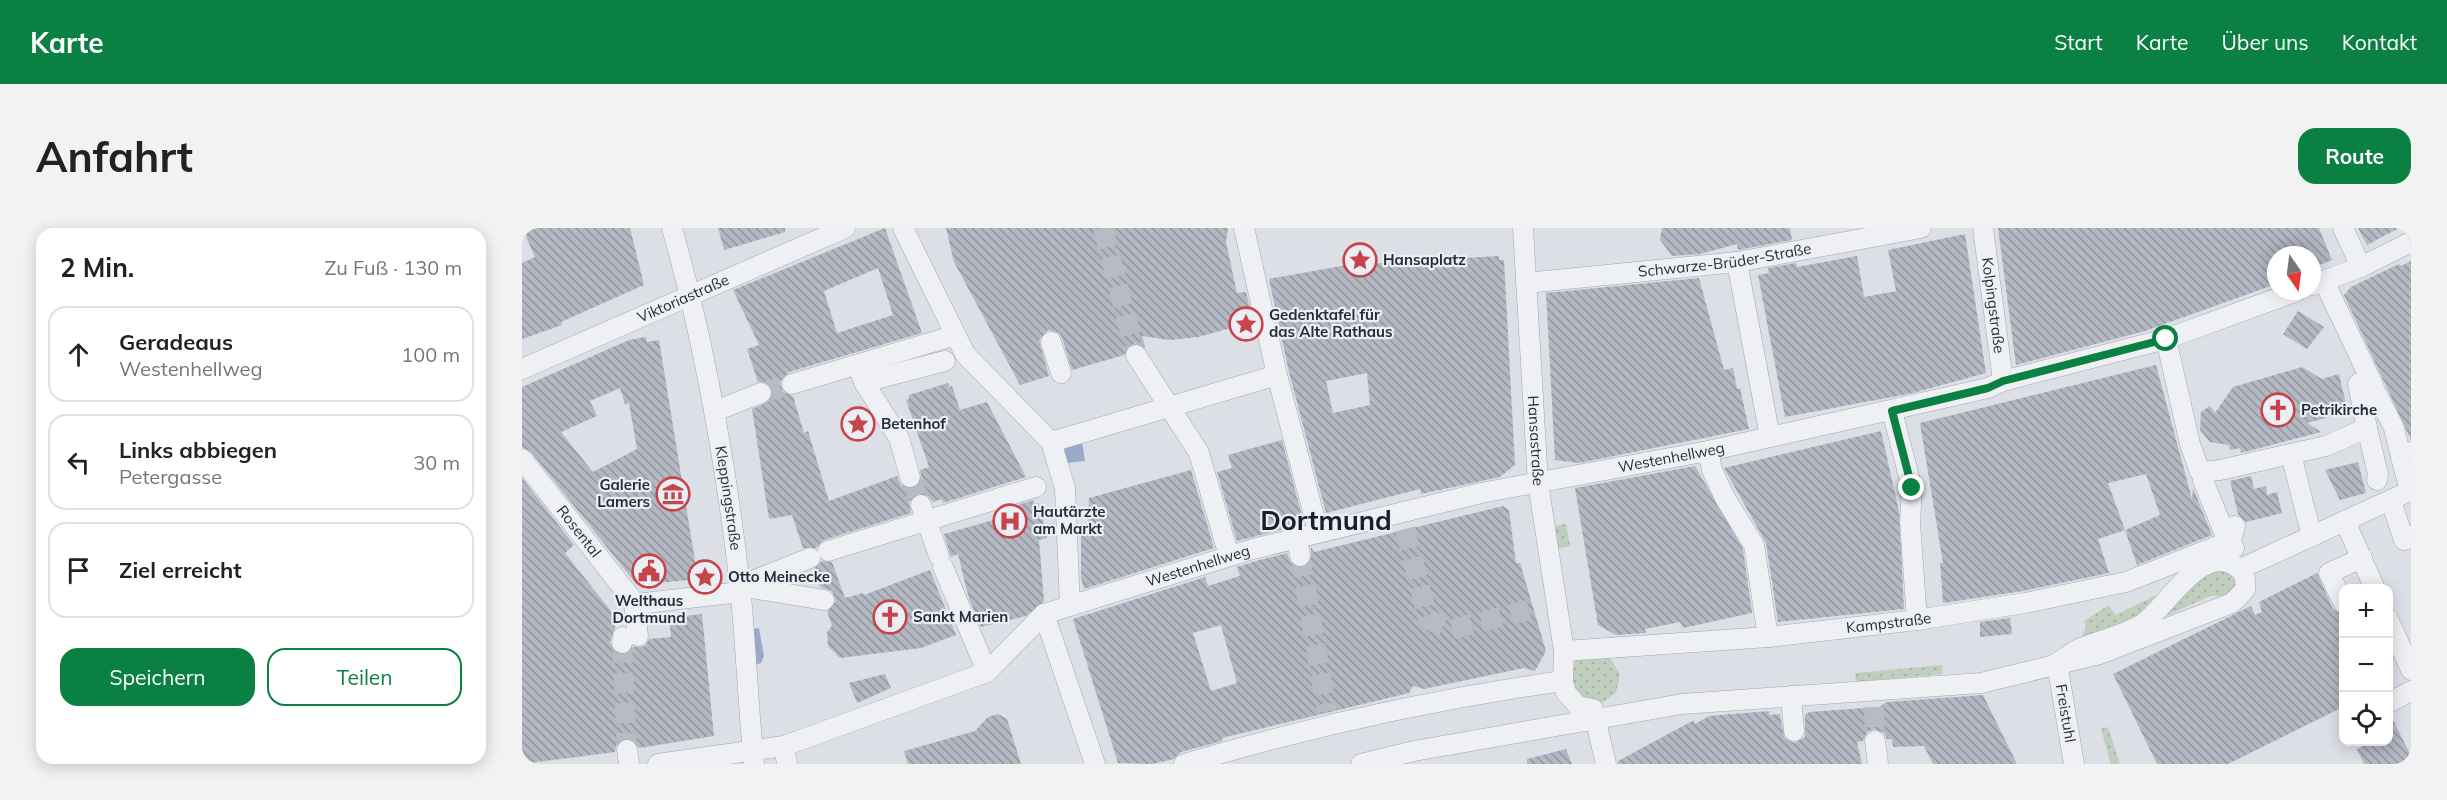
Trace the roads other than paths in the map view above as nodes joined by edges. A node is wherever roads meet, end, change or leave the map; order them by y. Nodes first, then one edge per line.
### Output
1 (672, 228) edge
2 (845, 228) edge
3 (903, 228) edge
4 (1244, 228) edge
5 (1523, 228) edge
6 (1921, 228) edge
7 (1983, 228) edge
8 (2343, 228) edge
9 (1829, 236) edge
10 (2411, 242) edge
11 (2357, 259) junction
12 (1737, 262) junction
13 (2321, 281) edge
14 (1526, 283) junction
15 (2321, 289) edge
16 (690, 297) junction
17 (2272, 300) edge
18 (956, 335) junction
19 (2166, 339) junction
20 (1051, 342) dead end
21 (1136, 355) tunnel mouth
22 (953, 358) junction
23 (898, 362) junction
24 (522, 369) edge
25 (861, 373) junction
26 (1061, 373) dead end
27 (1277, 375) junction
28 (2003, 381) junction
29 (792, 384) tunnel mouth
30 (2374, 387) junction
31 (761, 393) tunnel mouth
32 (1169, 406) junction
33 (716, 411) junction
34 (1892, 411) junction
35 (2361, 430) junction
36 (1770, 437) junction
37 (1051, 442) junction
38 (1708, 451) junction
39 (2291, 454) junction
40 (2406, 454) edge
41 (522, 459) edge
42 (910, 477) tunnel mouth
43 (2215, 477) junction
44 (2377, 480) junction
45 (1538, 483) junction
46 (1036, 487) dead end
47 (2386, 503) junction
48 (924, 513) junction
49 (2345, 521) junction
50 (1318, 531) junction
51 (2233, 533) junction
52 (2312, 536) junction
53 (2411, 536) edge
54 (1229, 556) junction
55 (2362, 558) junction
56 (2242, 568) junction
57 (2373, 584) edge
58 (740, 589) junction
59 (2339, 595) edge
60 (824, 600) dead end
61 (634, 602) junction
62 (1070, 606) junction
63 (1044, 614) junction
64 (1917, 620) junction
65 (2393, 630) edge
66 (1768, 637) junction
67 (628, 638) tunnel mouth
68 (1564, 651) junction
69 (2057, 663) junction
70 (2411, 669) edge
71 (987, 672) junction
72 (1563, 681) junction
73 (2411, 681) edge
74 (2393, 690) edge
75 (2411, 691) edge
76 (1791, 696) junction
77 (2393, 700) edge
78 (1595, 720) junction
79 (1794, 731) dead end
80 (1875, 741) tunnel mouth
81 (786, 755) edge
82 (753, 758) edge
83 (658, 764) edge
84 (1095, 764) edge
85 (1184, 764) edge
86 (1361, 764) edge
87 (1606, 764) edge
88 (1878, 764) edge
89 (2074, 764) edge

1 - 16 street, Kleppingstraße
2 - 16 street, Viktoriastraße
3 - 18 street
4 - 27 street
5 - 14 street, Hansastraße
6 - 9 street, Schwarze-Brüder-Straße
7 - 28 street, Kolpingstraße
8 - 11 street
9 - 12 street, Schwarze-Brüder-Straße
10 - 11 street
11 - 13 street
12 - 14 street, Schwarze-Brüder-Straße
12 - 36 street
14 - 45 street, Hansastraße
15 - 30 street
16 - 24 street, Viktoriastraße
16 - 33 street, Kleppingstraße
17 - 19 street, Westenhellweg
18 - 22 street
18 - 23 street
19 - 28 street, Westenhellweg
19 - 43 street
20 - 26 street
21 - 32 street
22 - 23 street
22 - 37 street
23 - 25 street
25 - 29 street
25 - 42 street
27 - 32 street
27 - 50 street
28 - 34 street, Westenhellweg
30 - 35 street
30 - 40 street
31 - 33 street
32 - 37 street
32 - 54 street
33 - 58 street, Kleppingstraße
34 - 36 street, Westenhellweg
34 - 64 street
35 - 39 street
35 - 44 street
35 - 44 street
36 - 38 street, Westenhellweg
37 - 62 street
38 - 45 street, Westenhellweg
38 - 66 street
39 - 43 street
39 - 52 street
40 - 47 street
41 - 61 street, Rosental
43 - 51 street
44 - 47 street
45 - 50 street, Westenhellweg
45 - 68 street, Hansastraße
46 - 48 street
47 - 49 street
47 - 53 street
48 - 58 street
48 - 71 street
49 - 52 street
49 - 55 street
50 - 54 street, Westenhellweg
51 - 56 street
51 - 64 street, Kampstraße
52 - 56 street
54 - 62 street, Westenhellweg
55 - 57 street
55 - 59 street
56 - 69 street
56 - 69 street
58 - 60 street
58 - 61 street
58 - 82 street, Kleppingstraße
61 - 67 street
62 - 63 street, Westenhellweg
63 - 71 street
63 - 84 street
64 - 66 street, Kampstraße
65 - 70 street
66 - 68 street, Kampstraße
68 - 72 street
69 - 76 street
69 - 89 street, Freistuhl
71 - 81 street
72 - 78 street
72 - 85 street
73 - 74 street
75 - 77 street
76 - 78 street
76 - 79 street
78 - 86 street
78 - 87 street
80 - 88 street
81 - 82 street
82 - 83 street

